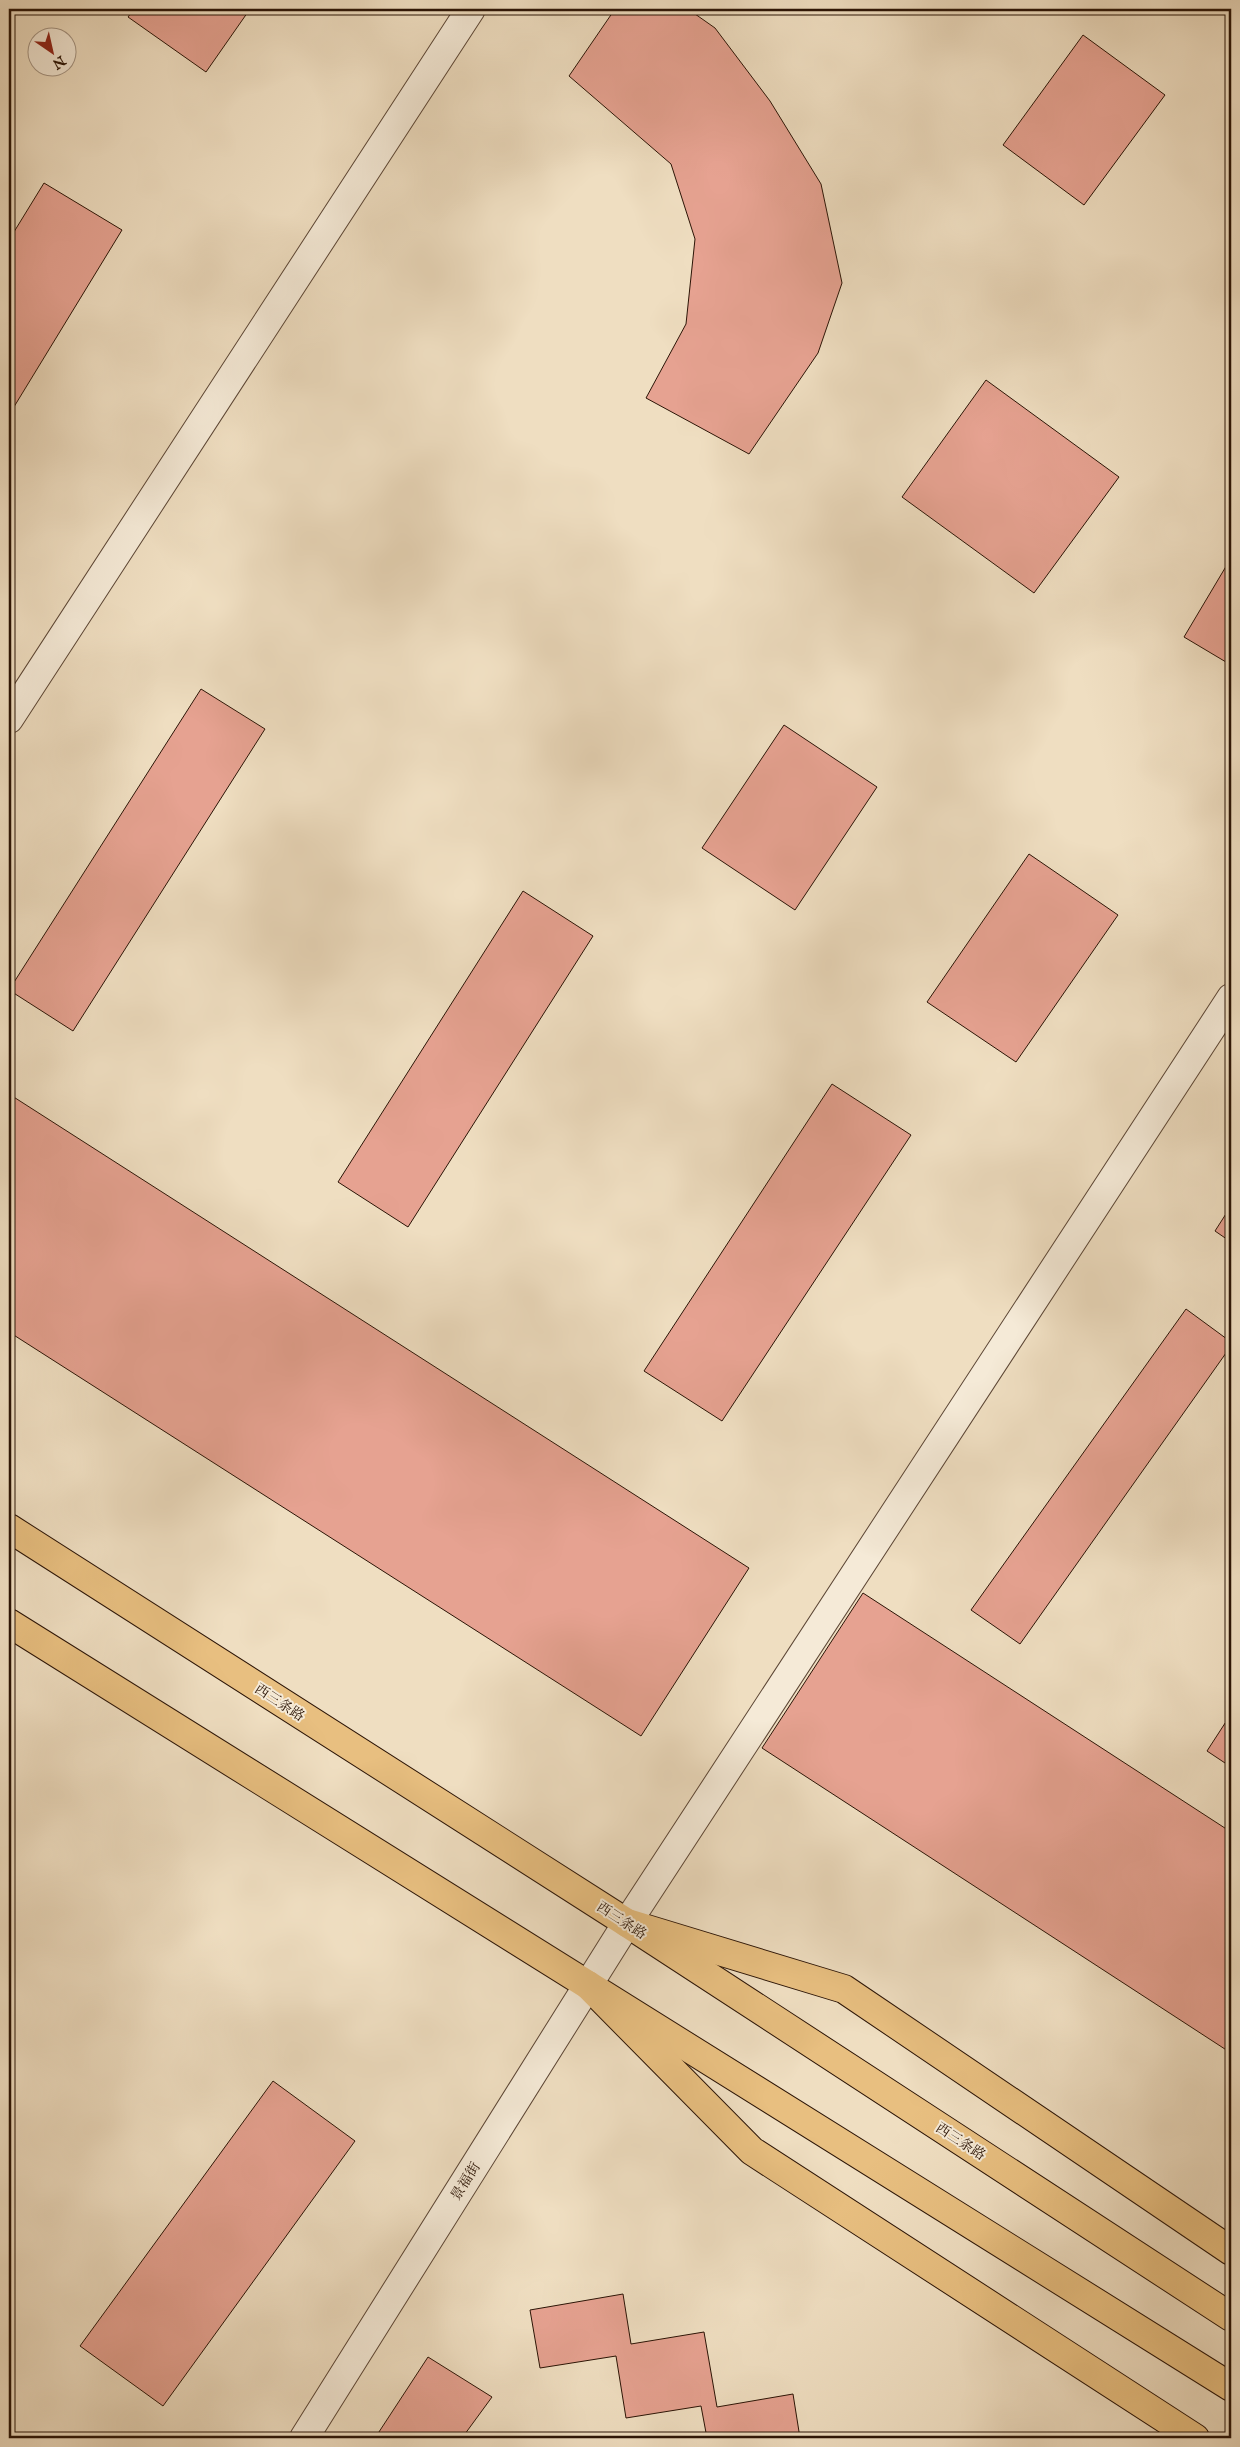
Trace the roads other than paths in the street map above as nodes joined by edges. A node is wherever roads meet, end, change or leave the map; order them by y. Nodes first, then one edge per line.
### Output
1 (471, 9) edge
2 (9, 719) edge
3 (1231, 998) edge
4 (9, 1528) edge
5 (9, 1623) edge
6 (627, 1923) junction
7 (588, 1985) junction
8 (1231, 2251) edge
9 (1231, 2317) edge
10 (1231, 2388) edge
11 (304, 2438) edge
12 (1195, 2438) edge

1 - 2 street
3 - 6 street, 景福街
4 - 6 main road, 西三条路
5 - 7 main road
6 - 7 street, 景福街
6 - 8 main road
6 - 9 main road, 西三条路
7 - 10 main road
7 - 11 street, 景福街
7 - 12 main road

